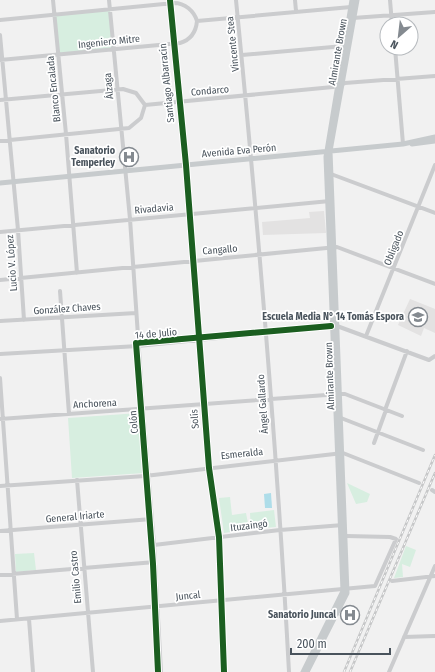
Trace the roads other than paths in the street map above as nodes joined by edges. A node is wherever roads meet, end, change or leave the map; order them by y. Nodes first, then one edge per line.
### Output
1 (53, 0) edge
2 (109, 0) edge
3 (236, 0) edge
4 (295, 0) edge
5 (352, 0) edge
6 (357, 0) edge
7 (390, 0) edge
8 (170, 1) edge
9 (351, 7) junction
10 (110, 10) junction
11 (296, 11) junction
12 (435, 12) edge
13 (54, 15) junction
14 (392, 16) joint
15 (238, 17) junction
16 (379, 17) edge
17 (353, 18) junction
18 (0, 20) edge
19 (197, 21) junction
20 (0, 35) edge
21 (173, 44) junction
22 (344, 46) junction
23 (114, 49) junction
24 (58, 55) junction
25 (242, 55) junction
26 (395, 56) edge
27 (1, 60) edge
28 (435, 76) edge
29 (397, 80) junction
30 (339, 85) junction
31 (117, 89) junction
32 (62, 94) junction
33 (246, 96) junction
34 (6, 99) junction
35 (0, 100) edge
36 (179, 102) junction
37 (145, 105) junction
38 (122, 129) junction
39 (66, 134) junction
40 (435, 137) edge
41 (10, 140) junction
42 (0, 141) edge
43 (435, 142) edge
44 (405, 144) junction
45 (328, 151) junction
46 (252, 158) junction
47 (186, 165) junction
48 (435, 165) edge
49 (126, 171) junction
50 (331, 174) junction
51 (69, 177) junction
52 (14, 182) junction
53 (0, 183) edge
54 (330, 201) junction
55 (419, 207) junction
56 (256, 208) junction
57 (435, 213) edge
58 (190, 214) junction
59 (130, 219) junction
60 (74, 225) junction
61 (18, 230) junction
62 (0, 232) edge
63 (333, 248) junction
64 (259, 255) junction
65 (193, 261) junction
66 (133, 267) junction
67 (394, 268) junction
68 (77, 273) junction
69 (21, 278) junction
70 (0, 280) edge
71 (435, 284) edge
72 (60, 291) dead end
73 (136, 313) junction
74 (62, 317) junction
75 (24, 320) junction
76 (0, 321) edge
77 (335, 326) junction
78 (266, 333) junction
79 (366, 336) junction
80 (199, 340) junction
81 (138, 346) junction
82 (65, 351) junction
83 (407, 351) junction
84 (0, 354) edge
85 (435, 356) edge
86 (0, 378) edge
87 (338, 394) junction
88 (270, 399) junction
89 (204, 404) junction
90 (143, 409) junction
91 (386, 410) junction
92 (69, 414) junction
93 (402, 416) dead end
94 (341, 418) junction
95 (1, 419) edge
96 (378, 432) junction
97 (374, 443) dead end
98 (423, 450) dead end
99 (340, 453) junction
100 (275, 461) junction
101 (209, 468) junction
102 (148, 475) junction
103 (76, 480) junction
104 (419, 483) dead end
105 (8, 485) junction
106 (0, 486) edge
107 (152, 519) junction
108 (80, 524) junction
109 (343, 525) junction
110 (12, 530) junction
111 (280, 530) junction
112 (0, 531) edge
113 (346, 536) junction
114 (219, 537) junction
115 (154, 545) junction
116 (155, 562) junction
117 (435, 566) edge
118 (83, 567) junction
119 (14, 574) junction
120 (0, 575) edge
121 (433, 576) edge
122 (392, 581) dead end
123 (345, 589) junction
124 (285, 594) junction
125 (222, 600) junction
126 (158, 607) junction
127 (87, 614) junction
128 (29, 618) junction
129 (17, 619) junction
130 (0, 621) edge
131 (435, 636) edge
132 (404, 637) junction
133 (33, 672) edge
134 (93, 672) edge
135 (161, 672) edge
136 (224, 672) edge
137 (289, 672) edge
138 (303, 672) edge
139 (307, 672) edge
140 (389, 672) edge

1 - 13 street, Blanco Encalada
2 - 10 street, Álzaga
3 - 15 street, Vincente Stea
4 - 11 street
5 - 9 main road, Almirante Brown
6 - 17 main road, Almirante Brown
7 - 14 street
8 - 10 street
8 - 19 street
8 - 21 street, Santiago Albarracín
9 - 11 street
9 - 22 main road, Almirante Brown
10 - 13 street
10 - 23 street, Álzaga
11 - 15 street
12 - 14 street
13 - 18 street
13 - 24 street, Blanco Encalada
15 - 19 street
15 - 25 street, Vincente Stea
16 - 17 street
17 - 30 main road, Almirante Brown
19 - 21 street, Ingeniero Mitre
20 - 27 street, Lucio V. López
21 - 23 street, Ingeniero Mitre
21 - 36 street, Santiago Albarracín
22 - 25 street
22 - 30 main road, Almirante Brown
23 - 24 street, Ingeniero Mitre
23 - 31 street, Álzaga
24 - 27 street, Ingeniero Mitre
24 - 32 street, Blanco Encalada
25 - 33 street, Vincente Stea
26 - 29 street
27 - 34 street, Lucio V. López
28 - 29 street, Condarco
29 - 30 street, Condarco
29 - 44 street
30 - 33 street, Condarco
30 - 45 main road, Almirante Brown
31 - 32 street
31 - 37 street
31 - 38 street, Álzaga
32 - 34 street
32 - 39 street, Blanco Encalada
33 - 36 street, Condarco
33 - 46 street, Vincente Stea
34 - 35 street
34 - 41 street, Lucio V. López
36 - 37 street, Condarco
36 - 47 street, Santiago Albarracín
37 - 38 street
38 - 39 street
38 - 49 street, Álzaga
39 - 41 street
39 - 51 street, Blanco Encalada
40 - 44 main road
41 - 42 street
41 - 52 street, Lucio V. López
43 - 44 main road
44 - 45 main road, Avenida Eva Perón
45 - 46 main road, Avenida Eva Perón
45 - 50 main road, Almirante Brown
45 - 54 main road, Almirante Brown
46 - 47 main road, Avenida Eva Perón
46 - 56 street, Ángel Gallardo
47 - 49 main road, Avenida Eva Perón
47 - 58 street, Solís
48 - 55 street, Obligado
49 - 51 main road, Avenida Eva Perón
49 - 59 street, Colón
50 - 54 main road, Almirante Brown
50 - 55 street
51 - 52 main road, Avenida Eva Perón
51 - 60 street
52 - 53 main road, Avenida Eva Perón
52 - 61 street, Lucio V. López
54 - 56 street, Rivadavia
54 - 63 main road, Almirante Brown
55 - 57 street
55 - 67 street, Obligado
56 - 58 street, Rivadavia
56 - 64 street, Ángel Gallardo
58 - 59 street, Rivadavia
58 - 65 street, Solís
59 - 60 street, Rivadavia
59 - 66 street, Colón
60 - 61 street, Rivadavia
60 - 68 street
61 - 62 street, Rivadavia
61 - 69 street, Lucio V. López
63 - 64 street, Cangallo
63 - 67 street, Cangallo
63 - 77 main road, Almirante Brown
64 - 65 street, Cangallo
64 - 78 street, Ángel Gallardo
65 - 66 street, Cangallo
65 - 80 street, Solís
66 - 68 street, Cangallo
66 - 73 street, Colón
67 - 71 street, Cangallo
67 - 79 street, Obligado
68 - 69 street, Cangallo
69 - 70 street, Cangallo
69 - 75 street, Lucio V. López
72 - 74 street
73 - 74 street, González Chaves
73 - 81 street, Colón
74 - 75 street, González Chaves
74 - 82 street
75 - 76 street, González Chaves
77 - 78 street, 14 de Julio
77 - 79 street, 14 de Julio
77 - 87 main road, Almirante Brown
78 - 80 street, 14 de Julio
78 - 88 street, Ángel Gallardo
79 - 83 street, 14 de Julio
80 - 81 street, 14 de Julio
80 - 89 street, Solís
81 - 82 street, 14 de Julio
81 - 90 street, Colón
82 - 84 street, 14 de Julio
82 - 92 street
83 - 85 street, 14 de Julio
83 - 91 street
86 - 95 street
87 - 88 street, Anchorena
87 - 91 street, Anchorena
87 - 94 main road, Almirante Brown
87 - 99 main road, Almirante Brown
88 - 89 street, Anchorena
88 - 100 street, Ángel Gallardo
89 - 90 street, Anchorena
89 - 101 street, Solís
90 - 92 street, Anchorena
90 - 102 street, Colón
91 - 93 street, Anchorena
91 - 96 street
92 - 95 street, Anchorena
94 - 96 street
94 - 99 main road, Almirante Brown
95 - 105 street
96 - 97 street
96 - 98 street
99 - 100 street, Esmeralda
99 - 104 street, Esmeralda
99 - 109 main road, Almirante Brown
100 - 101 street, Esmeralda
100 - 111 street, Ángel Gallardo
101 - 102 street, Esmeralda
101 - 114 street, Solís
102 - 103 street, Esmeralda
102 - 107 street, Colón
103 - 105 street, Esmeralda
103 - 108 street, Emilio Castro
105 - 106 street, Esmeralda
105 - 110 street
107 - 108 street, General Iriarte
107 - 115 street, Colón
108 - 110 street, General Iriarte
108 - 118 street, Emilio Castro
109 - 111 street, Ituzaingó
109 - 113 main road, Almirante Brown
109 - 123 main road, Almirante Brown
110 - 112 street, General Iriarte
110 - 119 street
111 - 114 street, Ituzaingó
111 - 124 street, Ángel Gallardo
113 - 123 main road, Almirante Brown
113 - 123 street, Juncal
114 - 115 street, Ituzaingó
114 - 125 street, Solís
115 - 116 street, Colón
116 - 118 street
116 - 126 street, Colón
117 - 121 street
118 - 119 street
118 - 127 street, Emilio Castro
119 - 120 street
119 - 129 street
121 - 122 street
121 - 132 street
123 - 124 street, Juncal
123 - 138 main road, Almirante Brown
123 - 139 main road, Almirante Brown
124 - 125 street, Juncal
124 - 137 street, Ángel Gallardo
125 - 126 street, Juncal
125 - 136 street, Solís
126 - 127 street, Juncal
126 - 135 street, Colón
127 - 128 street, Juncal
127 - 134 street, Emilio Castro
128 - 129 street, Juncal
128 - 133 street
129 - 130 street, Juncal
131 - 132 street
132 - 140 street

